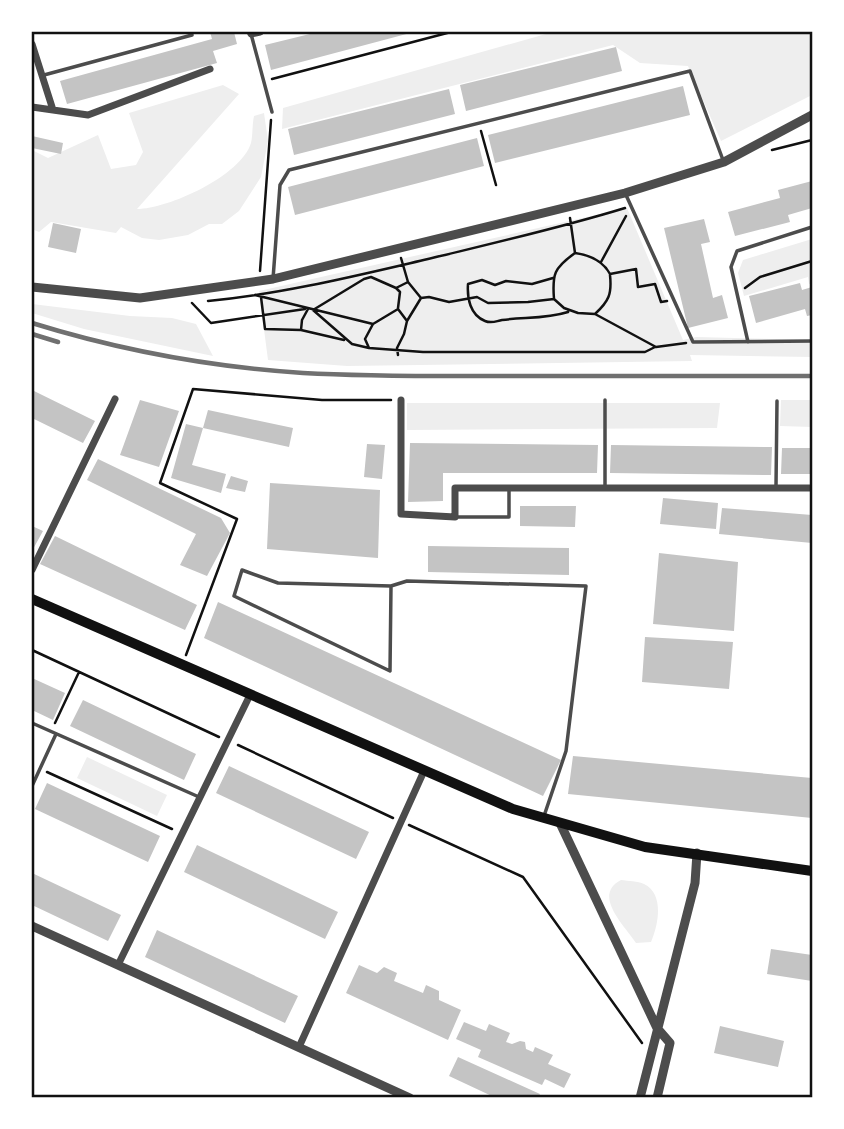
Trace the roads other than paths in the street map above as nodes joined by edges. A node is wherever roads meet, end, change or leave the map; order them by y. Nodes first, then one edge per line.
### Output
1 (191, 32) edge
2 (260, 32) edge
3 (251, 33) edge
4 (32, 44) edge
5 (210, 69) dead end
6 (42, 75) junction
7 (32, 107) edge
8 (53, 110) junction
9 (272, 112) road end
10 (813, 115) edge
11 (724, 162) junction
12 (625, 193) junction
13 (813, 227) edge
14 (273, 279) junction
15 (32, 287) edge
16 (813, 341) edge
17 (748, 342) junction
18 (115, 399) dead end
19 (401, 400) road end
20 (605, 400) dead end
21 (777, 401) dead end
22 (509, 488) junction
23 (605, 488) junction
24 (776, 488) junction
25 (813, 488) edge
26 (455, 517) junction
27 (32, 570) edge
28 (391, 586) junction
29 (32, 599) edge
30 (250, 695) junction
31 (32, 723) edge
32 (53, 733) junction
33 (424, 771) junction
34 (32, 786) edge
35 (200, 797) junction
36 (543, 818) junction
37 (560, 823) junction
38 (697, 853) junction
39 (813, 870) edge
40 (32, 926) edge
41 (118, 965) junction
42 (657, 1028) junction
43 (299, 1047) junction
44 (410, 1097) edge
45 (640, 1097) edge
46 (657, 1097) edge

1 - 6 lane
2 - 3 street
3 - 9 lane
4 - 6 street
5 - 8 street
6 - 8 street
7 - 8 street
10 - 11 street
11 - 12 street
11 - 14 lane
12 - 14 street
12 - 17 lane
13 - 17 lane
14 - 15 street
16 - 17 lane
18 - 27 street
19 - 26 street
20 - 23 lane
21 - 24 lane
22 - 23 street
22 - 26 street
22 - 26 lane
23 - 24 street
24 - 25 street
28 - 28 lane
28 - 36 lane
29 - 30 main road
30 - 33 main road
30 - 35 street
31 - 32 lane
32 - 34 lane
32 - 35 lane
33 - 36 main road
33 - 43 street
35 - 41 street
36 - 37 main road
37 - 38 main road
37 - 42 street
38 - 39 main road
38 - 42 street
40 - 41 street
41 - 43 street
42 - 45 street
42 - 46 street
43 - 44 street

